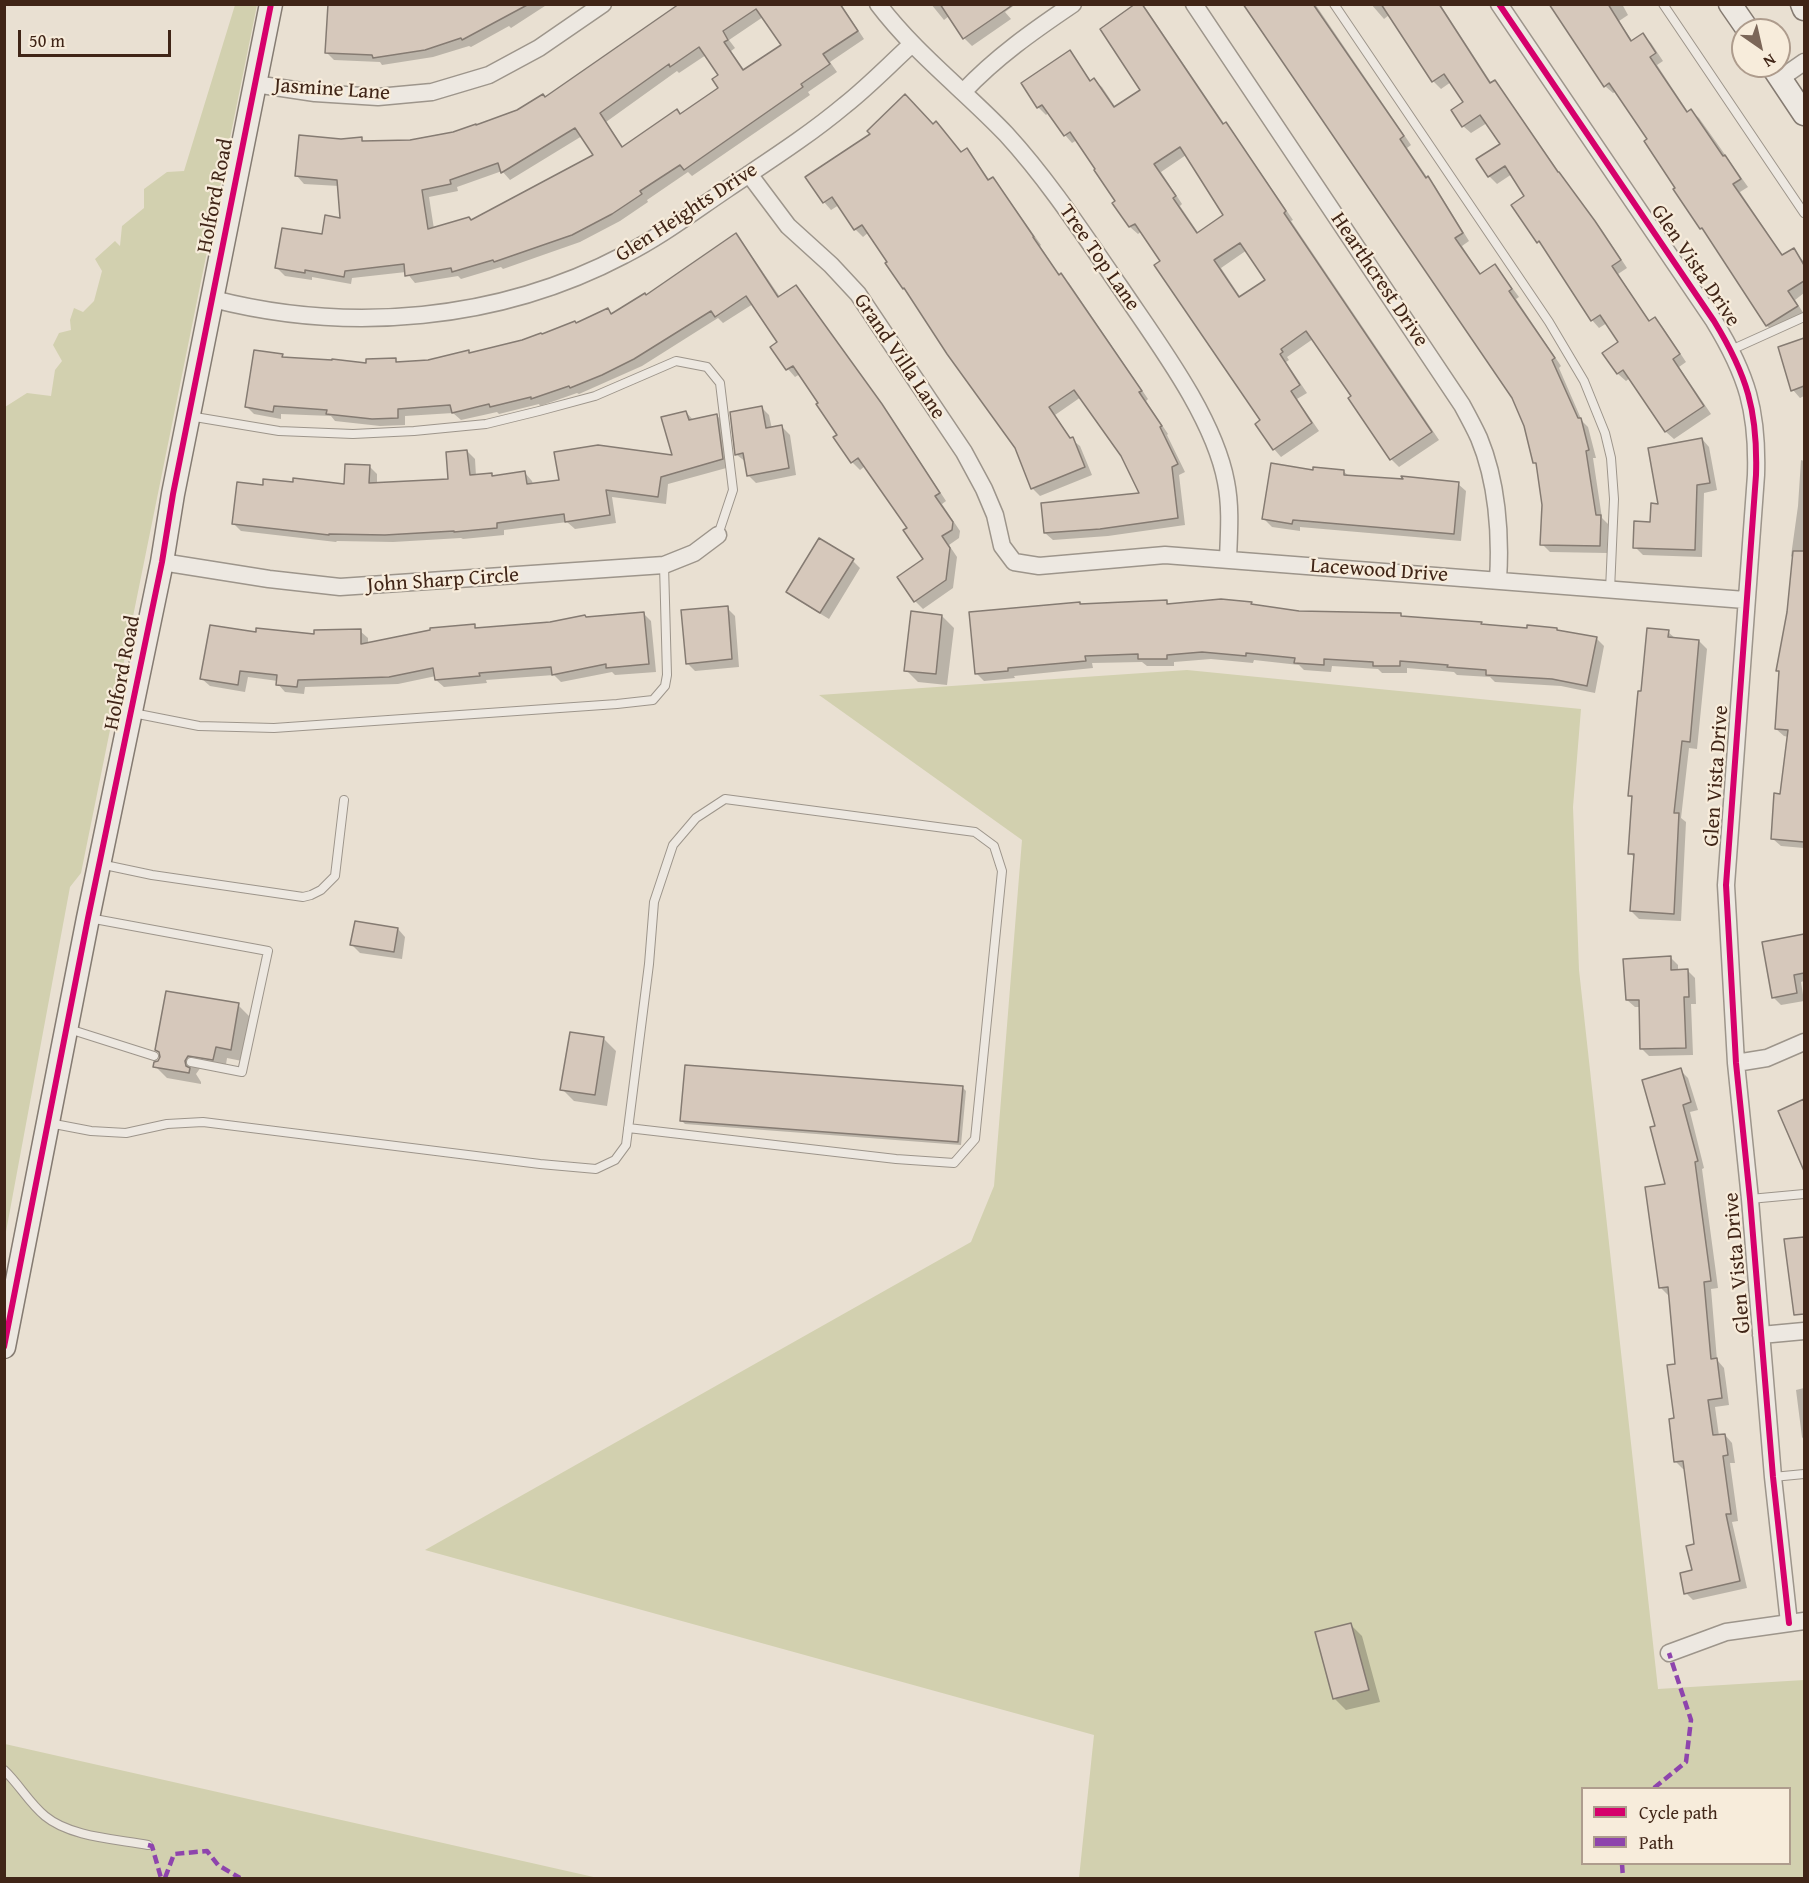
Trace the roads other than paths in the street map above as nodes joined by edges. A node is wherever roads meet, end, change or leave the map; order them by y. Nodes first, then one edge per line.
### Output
1 (271, 4) edge
2 (603, 4) edge
3 (878, 4) edge
4 (1072, 4) edge
5 (1194, 4) edge
6 (1334, 4) edge
7 (1499, 4) edge
8 (1663, 4) edge
9 (1730, 4) edge
10 (1802, 4) edge
11 (1804, 9) edge
12 (1740, 18) edge
13 (912, 44) junction
14 (1780, 78) edge
15 (255, 84) junction
16 (963, 92) junction
17 (1804, 114) edge
18 (749, 174) junction
19 (1804, 213) edge
20 (213, 299) junction
21 (1804, 317) edge
22 (1731, 350) junction
23 (189, 416) junction
24 (718, 536) joint
25 (1228, 559) junction
26 (162, 562) junction
27 (1014, 562) joint
28 (664, 565) junction
29 (1498, 580) junction
30 (1610, 590) junction
31 (1745, 600) junction
32 (132, 713) junction
33 (344, 800) dead end
34 (100, 864) junction
35 (88, 918) junction
36 (67, 1028) junction
37 (1804, 1042) edge
38 (154, 1056) dead end
39 (191, 1062) dead end
40 (1736, 1063) junction
41 (49, 1123) junction
42 (628, 1128) junction
43 (1804, 1194) edge
44 (1750, 1199) junction
45 (1804, 1331) edge
46 (1761, 1335) junction
47 (4, 1347) edge
48 (1804, 1474) edge
49 (1773, 1477) junction
50 (1797, 1622) edge
51 (1669, 1653) dead end
52 (4, 1770) edge
53 (148, 1845) dead end

1 - 15 street, Holford Road
2 - 15 street, Jasmine Lane
3 - 13 street, Tree Top Lane
4 - 16 street
5 - 29 street, Hearthcrest Drive
6 - 30 lane
7 - 22 street, Glen Vista Drive
8 - 19 lane
9 - 12 street
10 - 11 street
13 - 16 street, Tree Top Lane
13 - 18 street, Glen Heights Drive
14 - 17 street
15 - 20 street, Holford Road
16 - 25 street, Tree Top Lane
18 - 20 street, Glen Heights Drive
18 - 27 street, Grand Villa Lane
20 - 23 street, Holford Road
21 - 22 lane
22 - 31 street, Glen Vista Drive
23 - 24 lane
23 - 26 street, Holford Road
24 - 28 street, John Sharp Circle
25 - 27 street, Lacewood Drive
25 - 29 street, Lacewood Drive
26 - 28 street, John Sharp Circle
26 - 32 street, Holford Road
28 - 32 lane
29 - 30 street, Lacewood Drive
30 - 31 street, Lacewood Drive
31 - 40 street, Glen Vista Drive
32 - 34 street, Holford Road
33 - 34 lane
34 - 35 street, Holford Road
35 - 36 street, Holford Road
35 - 39 lane
36 - 38 lane
36 - 41 street, Holford Road
37 - 40 street
40 - 44 street, Glen Vista Drive
41 - 42 lane
41 - 47 street, Holford Road
42 - 42 lane
43 - 44 lane
44 - 46 street, Glen Vista Drive
45 - 46 street
46 - 49 street, Glen Vista Drive
48 - 49 lane
49 - 50 street, Glen Vista Drive
50 - 51 street
52 - 53 lane

